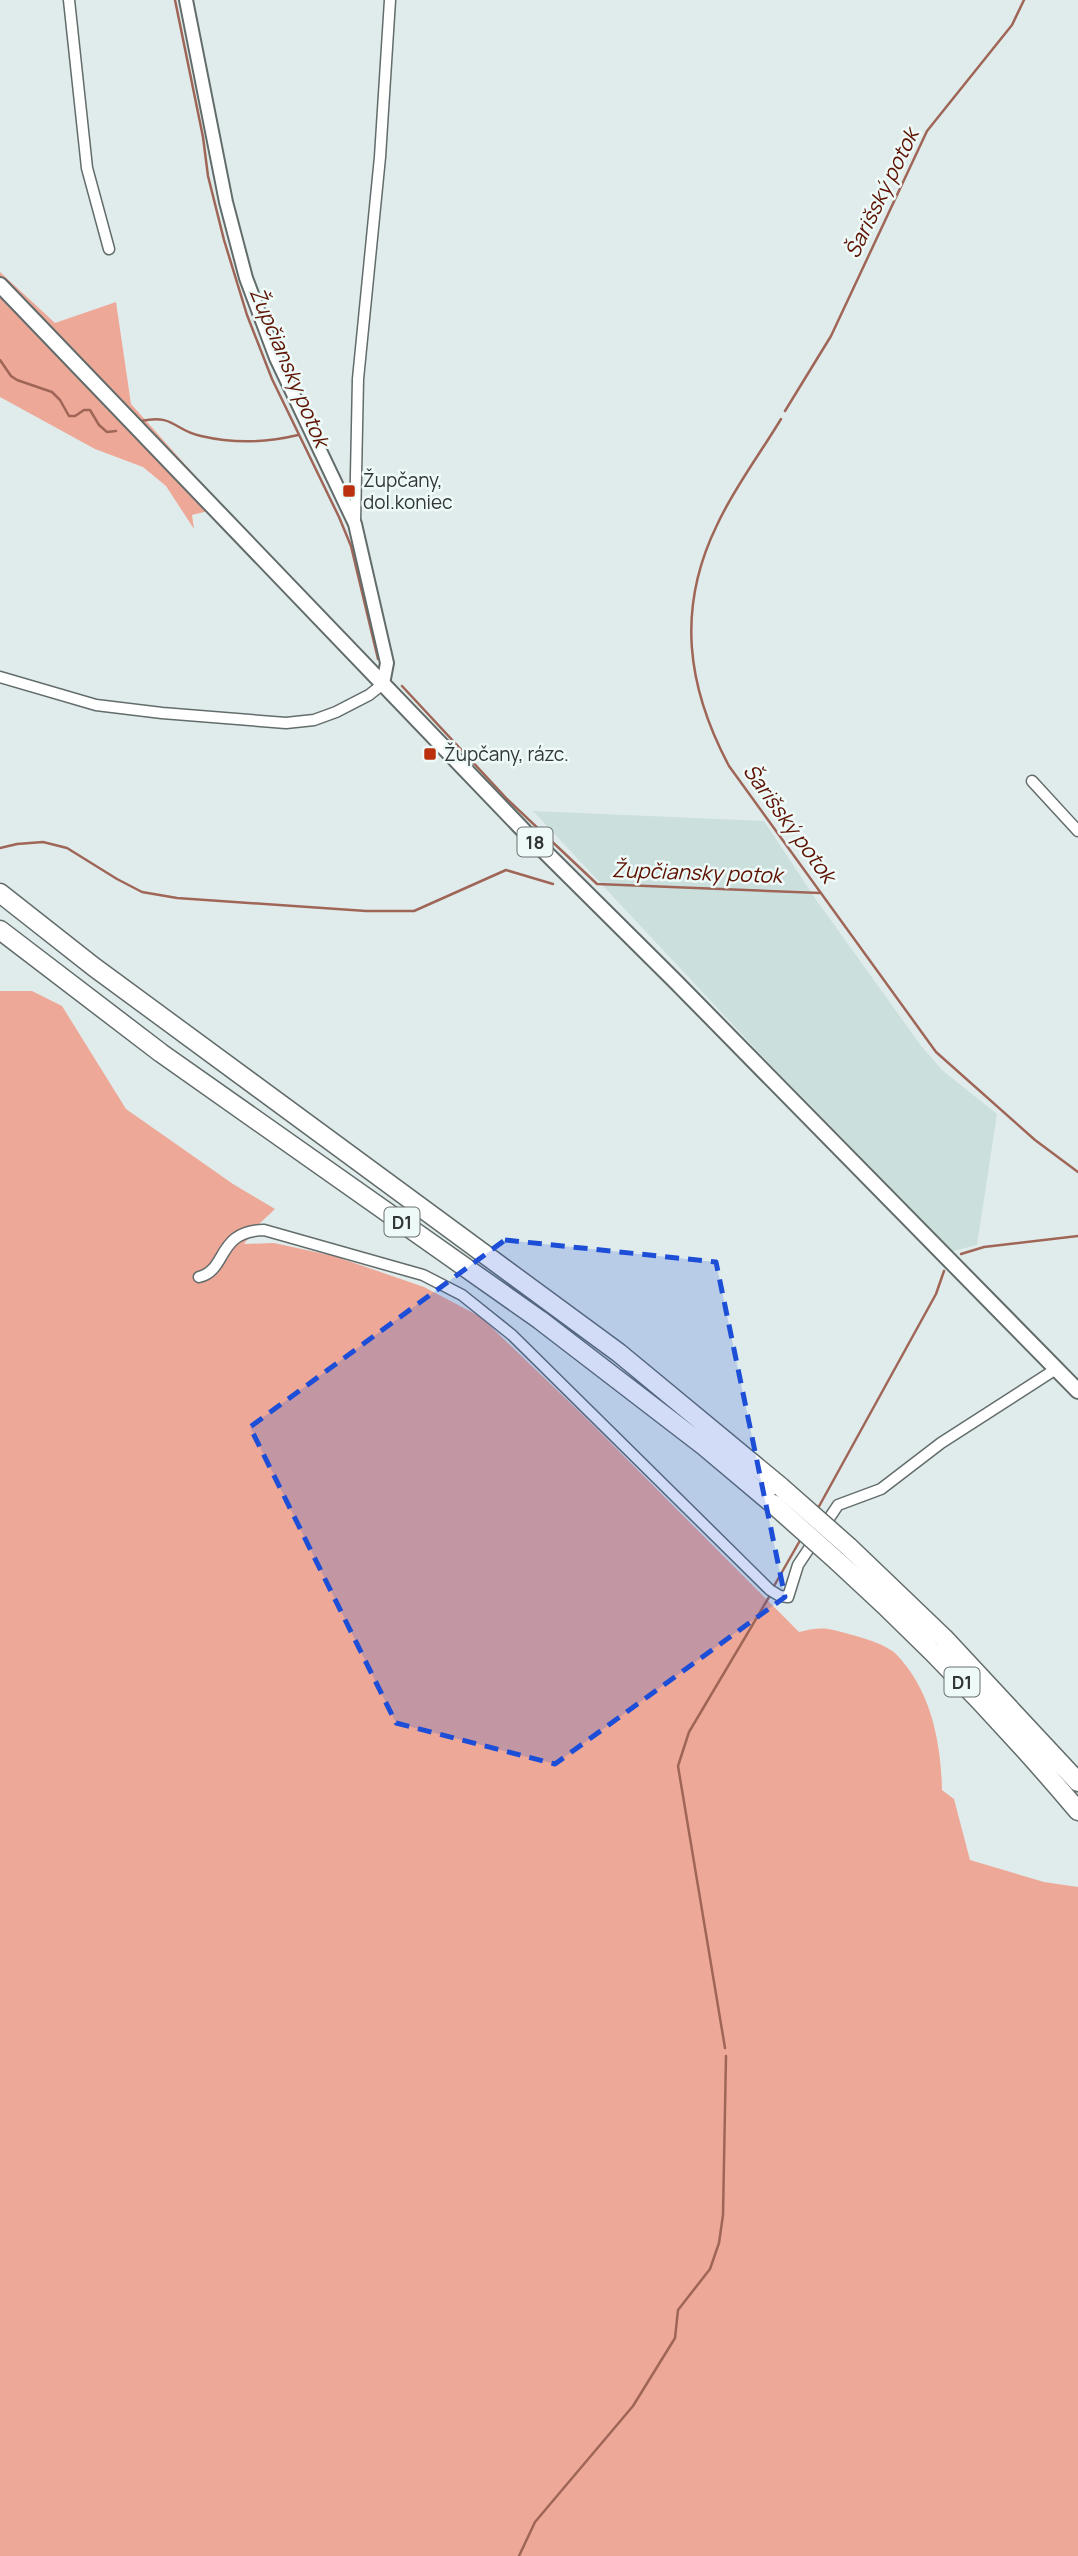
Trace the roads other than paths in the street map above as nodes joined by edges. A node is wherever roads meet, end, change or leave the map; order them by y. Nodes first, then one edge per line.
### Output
1 (69, 0) edge
2 (186, 0) edge
3 (390, 0) edge
4 (109, 249) dead end
5 (0, 285) edge
6 (355, 524) junction
7 (0, 677) edge
8 (383, 684) junction
9 (1032, 781) dead end
10 (1078, 831) edge
11 (0, 893) edge
12 (0, 930) edge
13 (200, 1277) dead end
14 (1056, 1369) junction
15 (1078, 1391) edge
16 (843, 1554) junction
17 (1078, 1782) edge
18 (1078, 1811) edge

1 - 4 street
2 - 6 street
3 - 6 street
5 - 8 main road, 18
6 - 8 street
7 - 8 street
8 - 14 main road, 18
9 - 10 street
11 - 16 highway, D1, bridge
12 - 16 highway, D1, bridge
13 - 14 street
14 - 15 main road, 18
16 - 17 highway, D1
16 - 18 highway, D1

